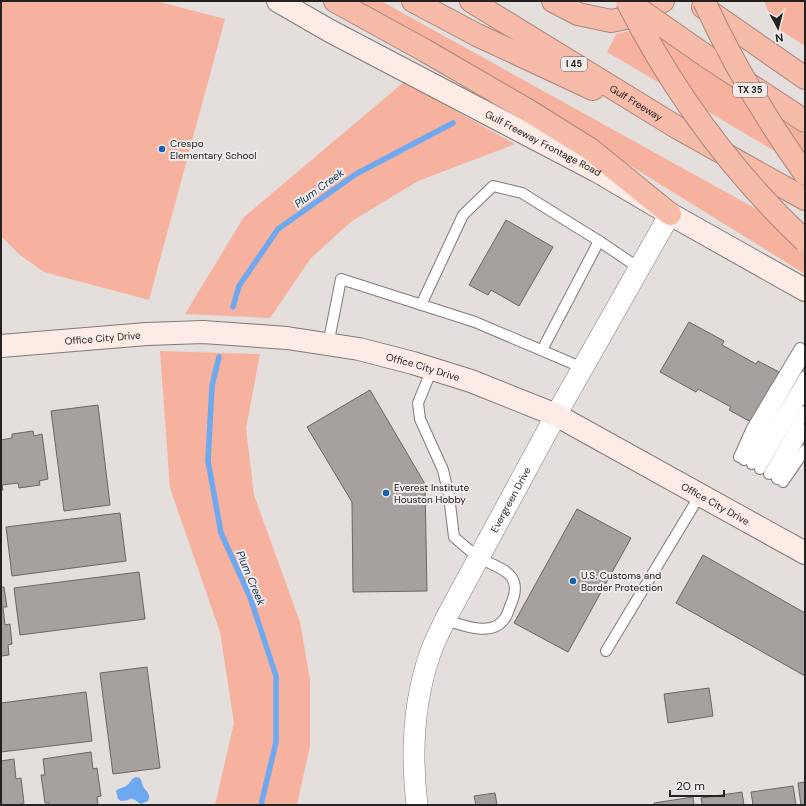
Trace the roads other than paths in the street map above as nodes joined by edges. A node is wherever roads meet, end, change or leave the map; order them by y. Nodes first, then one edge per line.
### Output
1 (278, 1) edge
2 (335, 1) edge
3 (413, 1) edge
4 (471, 1) edge
5 (553, 1) edge
6 (627, 1) edge
7 (663, 1) edge
8 (694, 1) edge
9 (704, 1) edge
10 (805, 78) edge
11 (805, 121) edge
12 (678, 128) junction
13 (805, 174) edge
14 (805, 200) edge
15 (670, 214) junction
16 (805, 240) edge
17 (600, 241) junction
18 (639, 268) junction
19 (805, 290) edge
20 (421, 305) junction
21 (328, 345) junction
22 (1, 346) edge
23 (542, 350) junction
24 (802, 351) edge
25 (583, 368) junction
26 (432, 369) junction
27 (805, 376) edge
28 (805, 392) edge
29 (805, 411) edge
30 (556, 415) junction
31 (805, 429) edge
32 (805, 450) edge
33 (761, 469) junction
34 (700, 495) junction
35 (805, 553) edge
36 (479, 557) junction
37 (445, 620) junction
38 (606, 651) dead end
39 (417, 805) edge

1 - 15 street, Gulf Freeway Frontage Road
2 - 15 highway
3 - 12 highway
4 - 12 highway, Gulf Freeway / I 45
5 - 7 highway
6 - 11 highway, bridge
6 - 16 highway, bridge
8 - 10 highway, bridge
9 - 13 highway, TX 35, bridge
12 - 14 highway, Gulf Freeway / I 45
15 - 18 street, Evergreen Drive
15 - 19 street, Gulf Freeway Frontage Road
17 - 18 lane
17 - 20 lane
17 - 23 lane
18 - 25 street, Evergreen Drive
20 - 21 lane
20 - 23 lane
21 - 22 street, Office City Drive
21 - 26 street, Office City Drive
23 - 25 lane
24 - 33 lane
25 - 30 street, Evergreen Drive
26 - 30 street, Office City Drive
26 - 36 lane
27 - 33 lane
28 - 33 lane
29 - 33 lane
30 - 34 street, Office City Drive
30 - 36 street, Evergreen Drive
31 - 33 lane
32 - 33 lane
34 - 35 street, Office City Drive
34 - 38 lane
36 - 37 street, Evergreen Drive
36 - 37 lane
37 - 39 street, Evergreen Drive

